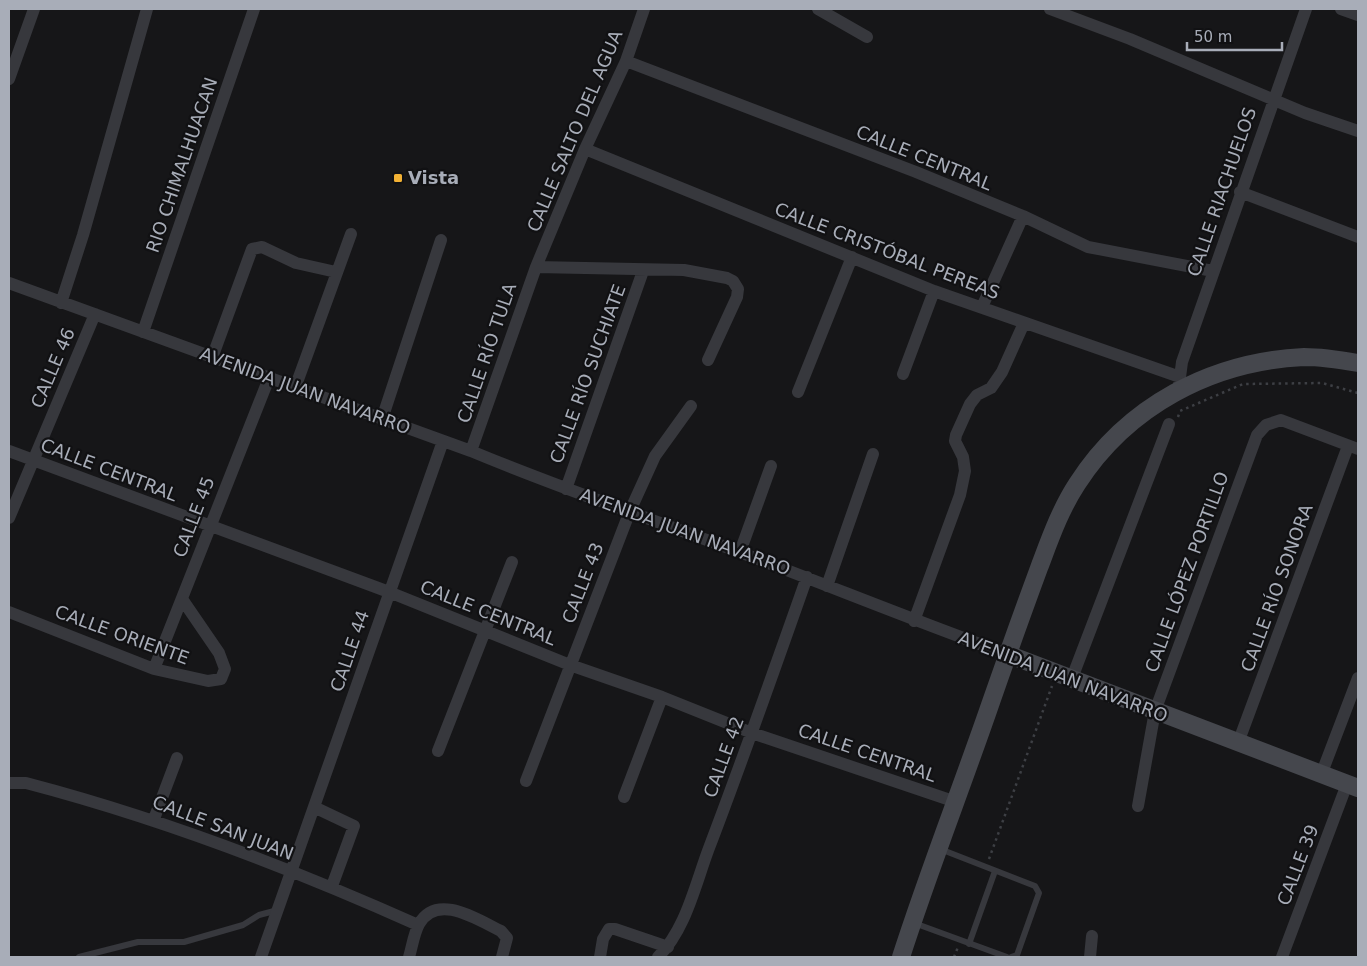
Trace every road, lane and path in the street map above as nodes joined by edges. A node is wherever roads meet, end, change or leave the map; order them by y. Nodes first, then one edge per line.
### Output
1 (34, 9) edge
2 (148, 9) edge
3 (254, 9) edge
4 (644, 9) edge
5 (1050, 9) edge
6 (1306, 9) edge
7 (1341, 9) edge
8 (822, 10) edge
9 (1358, 15) edge
10 (867, 37) dead end
11 (626, 61) junction
12 (9, 79) edge
13 (1273, 99) junction
14 (1358, 131) edge
15 (586, 149) junction
16 (1240, 192) junction
17 (1023, 216) junction
18 (351, 234) dead end
19 (1358, 237) edge
20 (441, 240) dead end
21 (852, 257) junction
22 (536, 267) junction
23 (643, 271) junction
24 (1213, 271) junction
25 (336, 272) junction
26 (9, 283) edge
27 (934, 291) junction
28 (61, 303) junction
29 (982, 308) junction
30 (95, 314) junction
31 (1024, 323) junction
32 (143, 332) junction
33 (212, 358) junction
34 (708, 360) dead end
35 (1358, 363) edge
36 (904, 374) dead end
37 (269, 378) junction
38 (1179, 383) junction
39 (295, 388) junction
40 (798, 392) dead end
41 (1358, 393) edge
42 (691, 406) dead end
43 (382, 419) junction
44 (1173, 422) joint
45 (443, 441) junction
46 (1353, 447) edge
47 (9, 451) edge
48 (471, 451) junction
49 (873, 454) dead end
50 (32, 460) junction
51 (771, 466) dead end
52 (566, 489) junction
53 (630, 511) junction
54 (9, 518) edge
55 (209, 526) junction
56 (740, 552) junction
57 (512, 562) dead end
58 (807, 578) junction
59 (827, 586) junction
60 (389, 592) junction
61 (182, 600) junction
62 (9, 612) edge
63 (914, 621) junction
64 (486, 630) junction
65 (1007, 654) junction
66 (570, 665) junction
67 (154, 669) junction
68 (1075, 678) junction
69 (1358, 678) edge
70 (662, 697) junction
71 (1154, 711) junction
72 (752, 733) junction
73 (1238, 743) junction
74 (438, 750) dead end
75 (177, 758) dead end
76 (1321, 775) junction
77 (526, 781) dead end
78 (9, 783) edge
79 (1353, 786) edge
80 (624, 797) dead end
81 (956, 802) junction
82 (1138, 806) dead end
83 (316, 808) junction
84 (154, 820) junction
85 (940, 849) junction
86 (986, 867) junction
87 (995, 871) junction
88 (292, 873) junction
89 (332, 886) junction
90 (279, 910) junction
91 (912, 923) junction
92 (418, 925) junction
93 (1092, 936) dead end
94 (960, 941) junction
95 (969, 944) junction
96 (668, 947) junction
97 (503, 955) edge
98 (600, 955) edge
99 (79, 957) edge
100 (262, 957) edge
101 (410, 957) edge
102 (658, 957) edge
103 (901, 957) edge
104 (954, 957) edge
105 (1006, 957) edge
106 (1010, 957) edge
107 (1090, 957) edge
108 (1282, 957) edge

1 - 12 street
2 - 28 street
3 - 32 street, RIO CHIMALHUACAN
4 - 11 street, CALLE SALTO DEL AGUA
5 - 13 street
6 - 13 street, CALLE RIACHUELOS
7 - 9 street
8 - 10 street
11 - 15 street, CALLE SALTO DEL AGUA
11 - 17 street, CALLE CENTRAL
13 - 14 street
13 - 16 street, CALLE RIACHUELOS
15 - 21 street, CALLE CRISTÓBAL PEREAS
15 - 22 street, CALLE SALTO DEL AGUA
16 - 19 street
16 - 24 street, CALLE RIACHUELOS
17 - 24 street, CALLE CENTRAL
17 - 29 street
18 - 25 street
20 - 43 street
21 - 27 street, CALLE CRISTÓBAL PEREAS
21 - 40 street
22 - 23 street
22 - 48 street, CALLE RÍO TULA
23 - 34 street
23 - 52 street, CALLE RÍO SUCHIATE
24 - 38 street, CALLE RIACHUELOS
25 - 33 street
25 - 39 street
26 - 28 street, AVENIDA JUAN NAVARRO
27 - 29 street, CALLE CRISTÓBAL PEREAS
27 - 36 street
28 - 30 street, AVENIDA JUAN NAVARRO
29 - 31 street, CALLE CRISTÓBAL PEREAS
30 - 32 street, AVENIDA JUAN NAVARRO
30 - 50 street, CALLE 46
31 - 38 street, CALLE CRISTÓBAL PEREAS
31 - 63 street
32 - 33 street, AVENIDA JUAN NAVARRO
33 - 37 street, AVENIDA JUAN NAVARRO
35 - 38 main road
37 - 39 street, AVENIDA JUAN NAVARRO
37 - 55 street, CALLE 45
38 - 65 main road
39 - 43 street, AVENIDA JUAN NAVARRO
41 - 44 path
42 - 53 street, CALLE 43
43 - 45 street, AVENIDA JUAN NAVARRO
44 - 68 street
45 - 48 street, AVENIDA JUAN NAVARRO
45 - 60 street, CALLE 44
46 - 71 street, CALLE LÓPEZ PORTILLO
46 - 73 street, CALLE RÍO SONORA
47 - 50 street, CALLE CENTRAL
48 - 52 street, AVENIDA JUAN NAVARRO
49 - 59 street
50 - 54 street, CALLE 46
50 - 55 street, CALLE CENTRAL
51 - 56 street
52 - 53 street, AVENIDA JUAN NAVARRO
53 - 56 street, AVENIDA JUAN NAVARRO
53 - 66 street, CALLE 43
55 - 60 street, CALLE CENTRAL
55 - 61 street, CALLE 45
56 - 58 street, AVENIDA JUAN NAVARRO
57 - 64 street
58 - 59 street, AVENIDA JUAN NAVARRO
58 - 72 street, CALLE 42
59 - 63 street, AVENIDA JUAN NAVARRO
60 - 64 street, CALLE CENTRAL
60 - 83 street, CALLE 44
61 - 67 street, CALLE 45
61 - 67 street, CALLE ORIENTE
62 - 67 street, CALLE ORIENTE
63 - 65 street, AVENIDA JUAN NAVARRO
64 - 66 street, CALLE CENTRAL
64 - 74 street
65 - 68 main road, AVENIDA JUAN NAVARRO
65 - 81 main road
66 - 70 street, CALLE CENTRAL
66 - 77 street, CALLE 43
68 - 71 main road, AVENIDA JUAN NAVARRO
68 - 86 path
69 - 76 street
70 - 72 street, CALLE CENTRAL
70 - 80 street
71 - 73 main road, AVENIDA JUAN NAVARRO
71 - 82 street, CALLE LÓPEZ PORTILLO
72 - 81 street, CALLE CENTRAL
72 - 96 street, CALLE 42
73 - 76 main road, AVENIDA JUAN NAVARRO
75 - 84 street
76 - 79 main road, AVENIDA JUAN NAVARRO
78 - 84 street, CALLE SAN JUAN
79 - 108 street, CALLE 39
81 - 85 main road
83 - 88 street, CALLE 44
83 - 89 street
84 - 88 street, CALLE SAN JUAN
85 - 86 lane
85 - 91 main road
86 - 87 lane
87 - 95 lane
87 - 106 lane
88 - 89 street, CALLE SAN JUAN
88 - 90 street, CALLE 44
89 - 92 street, CALLE SAN JUAN
90 - 99 lane
90 - 100 street, CALLE 44
91 - 94 lane
91 - 103 main road
92 - 97 street
92 - 101 street
93 - 107 street
94 - 95 lane
94 - 104 path
95 - 105 lane
96 - 98 street
96 - 102 street, CALLE 42

